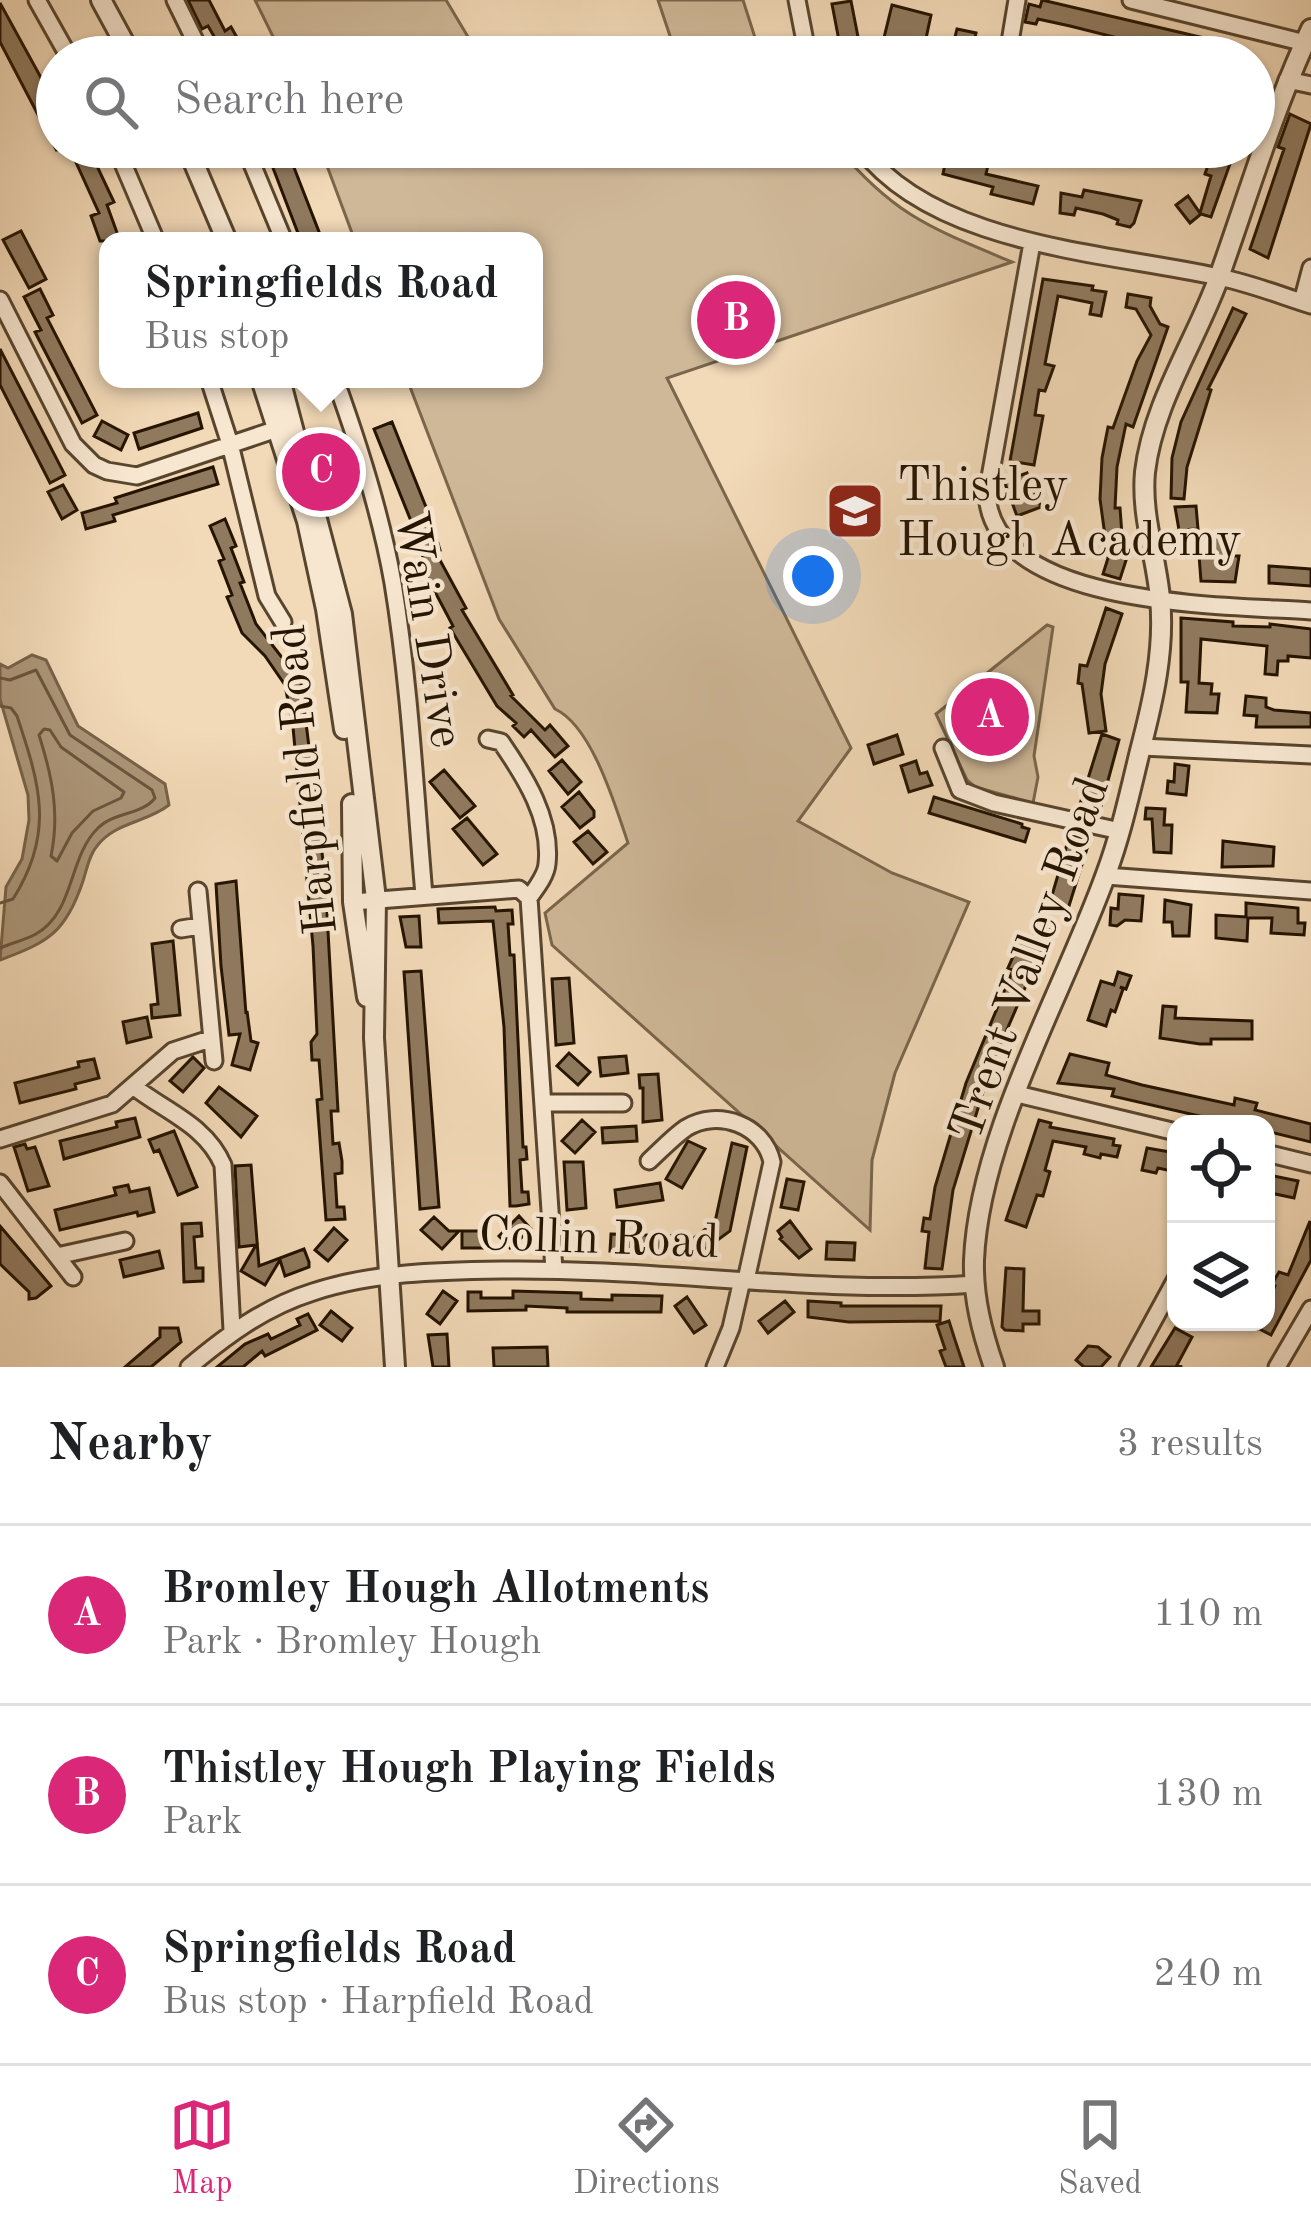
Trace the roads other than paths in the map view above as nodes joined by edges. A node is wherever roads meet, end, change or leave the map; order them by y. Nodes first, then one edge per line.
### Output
1 (37, 0) edge
2 (101, 0) edge
3 (112, 0) edge
4 (175, 0) edge
5 (796, 0) edge
6 (1017, 0) edge
7 (1131, 0) edge
8 (57, 36) edge
9 (121, 36) edge
10 (132, 36) edge
11 (193, 36) edge
12 (804, 36) edge
13 (1011, 36) edge
14 (1308, 36) edge
15 (1287, 80) junction
16 (1311, 85) edge
17 (1275, 115) edge
18 (125, 168) edge
19 (185, 168) edge
20 (196, 168) edge
21 (254, 168) edge
22 (882, 168) edge
23 (1257, 168) edge
24 (152, 232) edge
25 (211, 232) edge
26 (223, 232) edge
27 (280, 232) edge
28 (1032, 243) junction
29 (1311, 268) edge
30 (1219, 277) junction
31 (0, 300) edge
32 (1307, 303) edge
33 (211, 388) edge
34 (266, 388) edge
35 (281, 388) edge
36 (338, 388) edge
37 (285, 426) junction
38 (230, 444) junction
39 (1160, 599) junction
40 (1311, 611) edge
41 (283, 622) dead end
42 (488, 739) dead end
43 (1142, 747) junction
44 (943, 748) dead end
45 (1311, 755) edge
46 (1120, 831) junction
47 (1106, 876) junction
48 (199, 891) dead end
49 (1311, 892) edge
50 (424, 896) junction
51 (530, 898) junction
52 (376, 899) junction
53 (353, 902) junction
54 (200, 926) junction
55 (181, 928) dead end
56 (374, 1038) junction
57 (210, 1039) junction
58 (214, 1061) dead end
59 (133, 1086) junction
60 (1016, 1094) junction
61 (546, 1103) junction
62 (623, 1103) dead end
63 (1167, 1130) edge
64 (0, 1139) edge
65 (1275, 1156) edge
66 (650, 1161) dead end
67 (1311, 1164) edge
68 (0, 1183) edge
69 (124, 1241) dead end
70 (57, 1256) junction
71 (554, 1270) junction
72 (389, 1276) junction
73 (73, 1277) dead end
74 (744, 1280) junction
75 (975, 1284) junction
76 (1167, 1296) edge
77 (1311, 1309) edge
78 (232, 1330) junction
79 (189, 1367) edge
80 (395, 1367) edge
81 (715, 1367) edge
82 (994, 1367) edge
83 (1128, 1367) edge
84 (1277, 1367) edge

1 - 8 street
2 - 9 street
3 - 10 street
4 - 11 street
5 - 12 street
6 - 13 street
7 - 14 street
14 - 15 street, Trent Valley Road
15 - 16 street
15 - 17 street, Trent Valley Road
18 - 24 street
19 - 25 street
20 - 26 street
21 - 27 street
22 - 28 street
23 - 30 street, Trent Valley Road
28 - 30 street
28 - 39 street
29 - 32 street
30 - 32 street
30 - 39 street, Trent Valley Road
31 - 38 street
33 - 38 street
34 - 37 street, Harpfield Road
35 - 37 street, Harpfield Road
36 - 50 street, Wain Drive
37 - 38 street
37 - 52 street, Harpfield Road
37 - 53 street, Harpfield Road
38 - 41 street
39 - 40 street
39 - 43 street, Trent Valley Road
42 - 51 street, Wain Drive
43 - 45 street
43 - 46 street, Trent Valley Road
44 - 46 street
46 - 47 street, Trent Valley Road
47 - 49 street
47 - 60 street, Trent Valley Road
48 - 54 street
50 - 51 street
50 - 52 street
51 - 61 street
52 - 53 street
52 - 56 street, Harpfield Road
53 - 56 street, Harpfield Road
54 - 55 street
54 - 57 street
56 - 72 street, Harpfield Road
57 - 58 street
57 - 59 street
59 - 64 street
59 - 78 street
60 - 63 street
60 - 75 street, Trent Valley Road
61 - 62 street
61 - 71 street
65 - 67 street
66 - 74 street
68 - 70 street
69 - 70 street
70 - 73 street
71 - 72 street, Collin Road
71 - 74 street, Collin Road
72 - 78 street, Collin Road
72 - 80 street, Harpfield Road
74 - 75 street, Collin Road
74 - 81 street
75 - 82 street, Trent Valley Road
76 - 83 street
77 - 84 street
78 - 79 street, Collin Road

